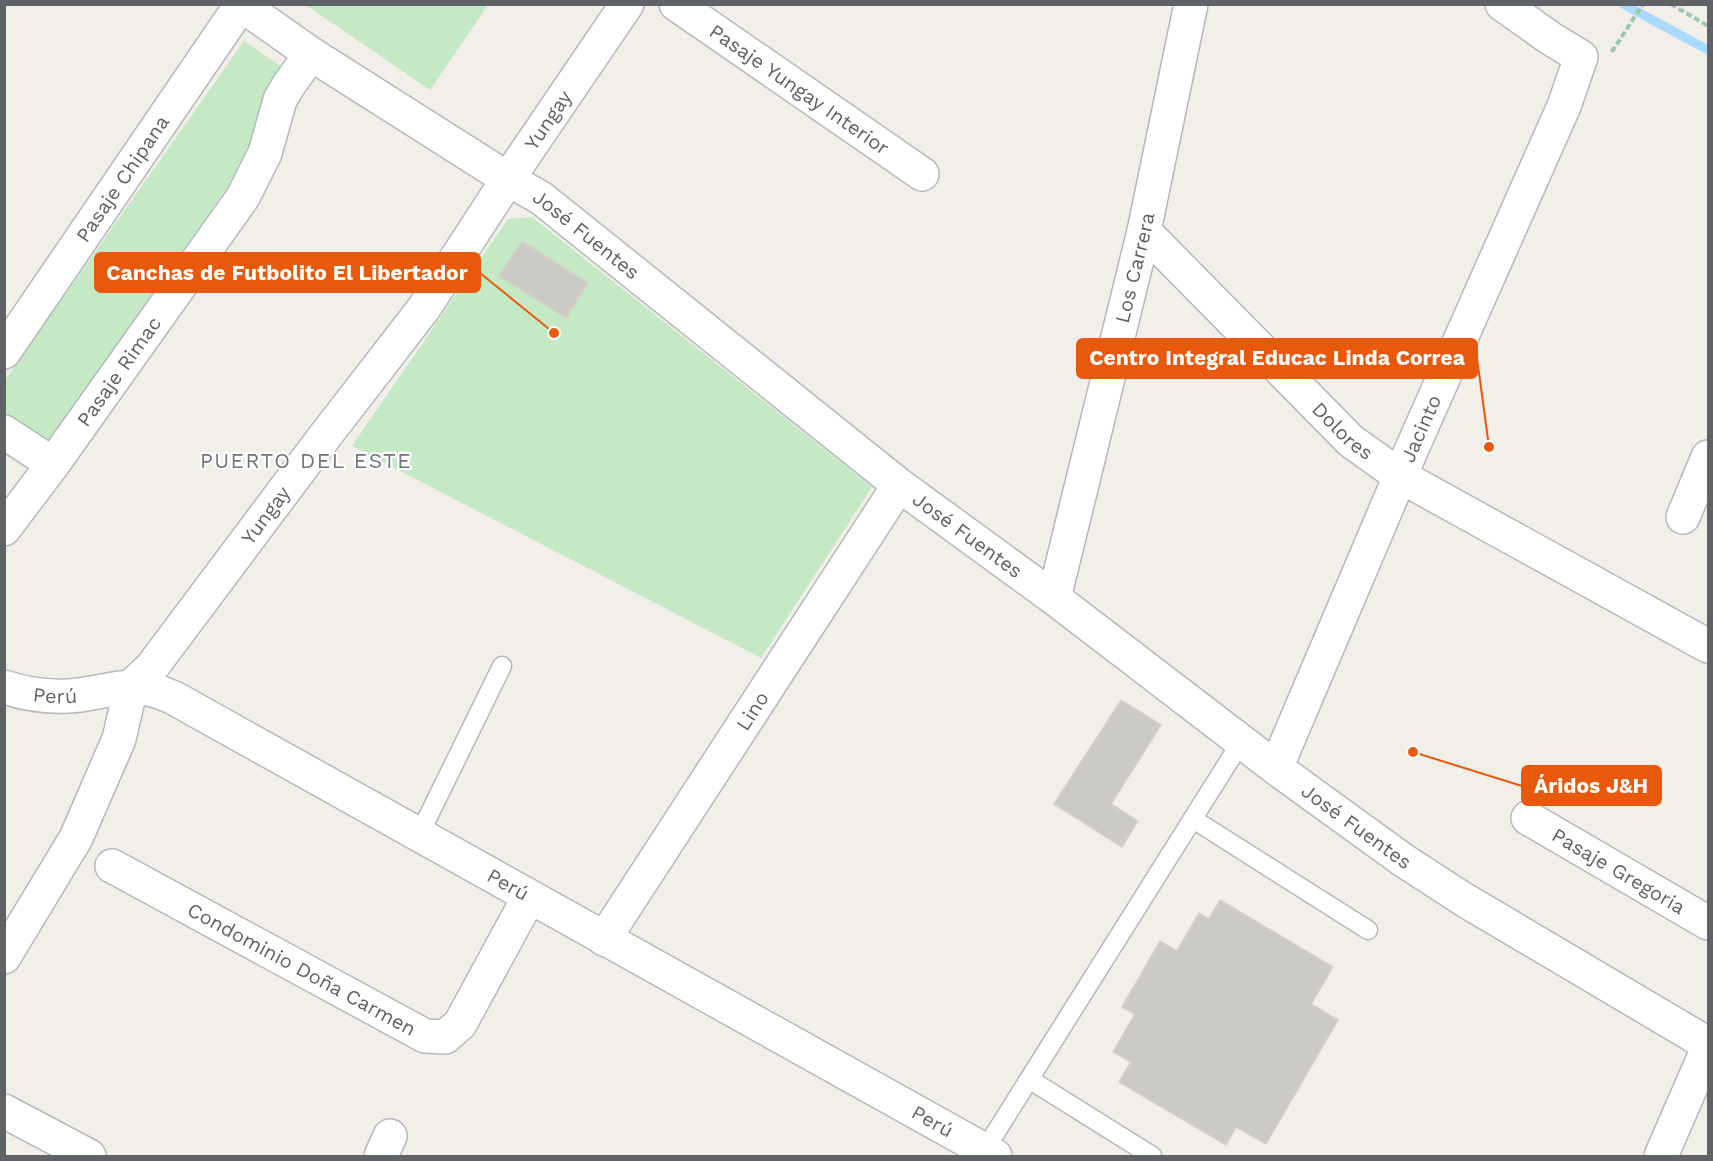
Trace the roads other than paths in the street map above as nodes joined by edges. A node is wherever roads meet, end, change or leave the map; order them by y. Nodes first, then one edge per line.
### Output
1 (627, 4) edge
2 (676, 4) edge
3 (1191, 4) edge
4 (1502, 4) edge
5 (240, 5) edge
6 (311, 54) junction
7 (922, 174) dead end
8 (508, 179) junction
9 (1144, 231) junction
10 (4, 352) edge
11 (4, 432) edge
12 (1708, 457) edge
13 (53, 464) junction
14 (1400, 477) junction
15 (899, 484) junction
16 (1683, 517) dead end
17 (4, 529) edge
18 (1054, 598) junction
19 (1708, 646) edge
20 (502, 666) dead end
21 (4, 687) edge
22 (131, 687) junction
23 (1242, 742) junction
24 (1276, 768) junction
25 (1528, 818) dead end
26 (1193, 819) junction
27 (419, 835) junction
28 (112, 866) dead end
29 (529, 897) junction
30 (1708, 923) edge
31 (1368, 930) dead end
32 (604, 939) junction
33 (4, 957) edge
34 (1708, 1046) edge
35 (1029, 1079) junction
36 (4, 1111) edge
37 (989, 1154) edge
38 (89, 1156) edge
39 (1152, 1156) edge
40 (1661, 1156) edge

1 - 8 street, Yungay
2 - 7 street, Pasaje Yungay Interior
3 - 9 street, Los Carrera
4 - 14 street, Jacinto
5 - 6 street, José Fuentes
5 - 10 street, Pasaje Chipana
6 - 8 street, José Fuentes
6 - 13 street, Pasaje Rimac
8 - 15 street, José Fuentes
8 - 22 street, Yungay
9 - 14 street, Dolores
9 - 18 street, Los Carrera
11 - 13 street
12 - 16 street
13 - 17 street, Pasaje Rimac
14 - 19 street, Dolores
14 - 24 street, Jacinto
15 - 18 street, José Fuentes
15 - 32 street, Lino
18 - 23 street, José Fuentes
20 - 27 lane
21 - 22 street, Perú
22 - 27 street, Perú
22 - 33 street
23 - 24 street, José Fuentes
23 - 26 lane
24 - 34 street, José Fuentes
25 - 30 street, Pasaje Gregoria
26 - 31 lane
26 - 35 lane
27 - 29 street, Perú
28 - 29 street, Condominio Doña Carmen
29 - 32 street, Perú
32 - 37 street, Perú
34 - 40 street
35 - 37 lane
35 - 39 lane
36 - 38 street

